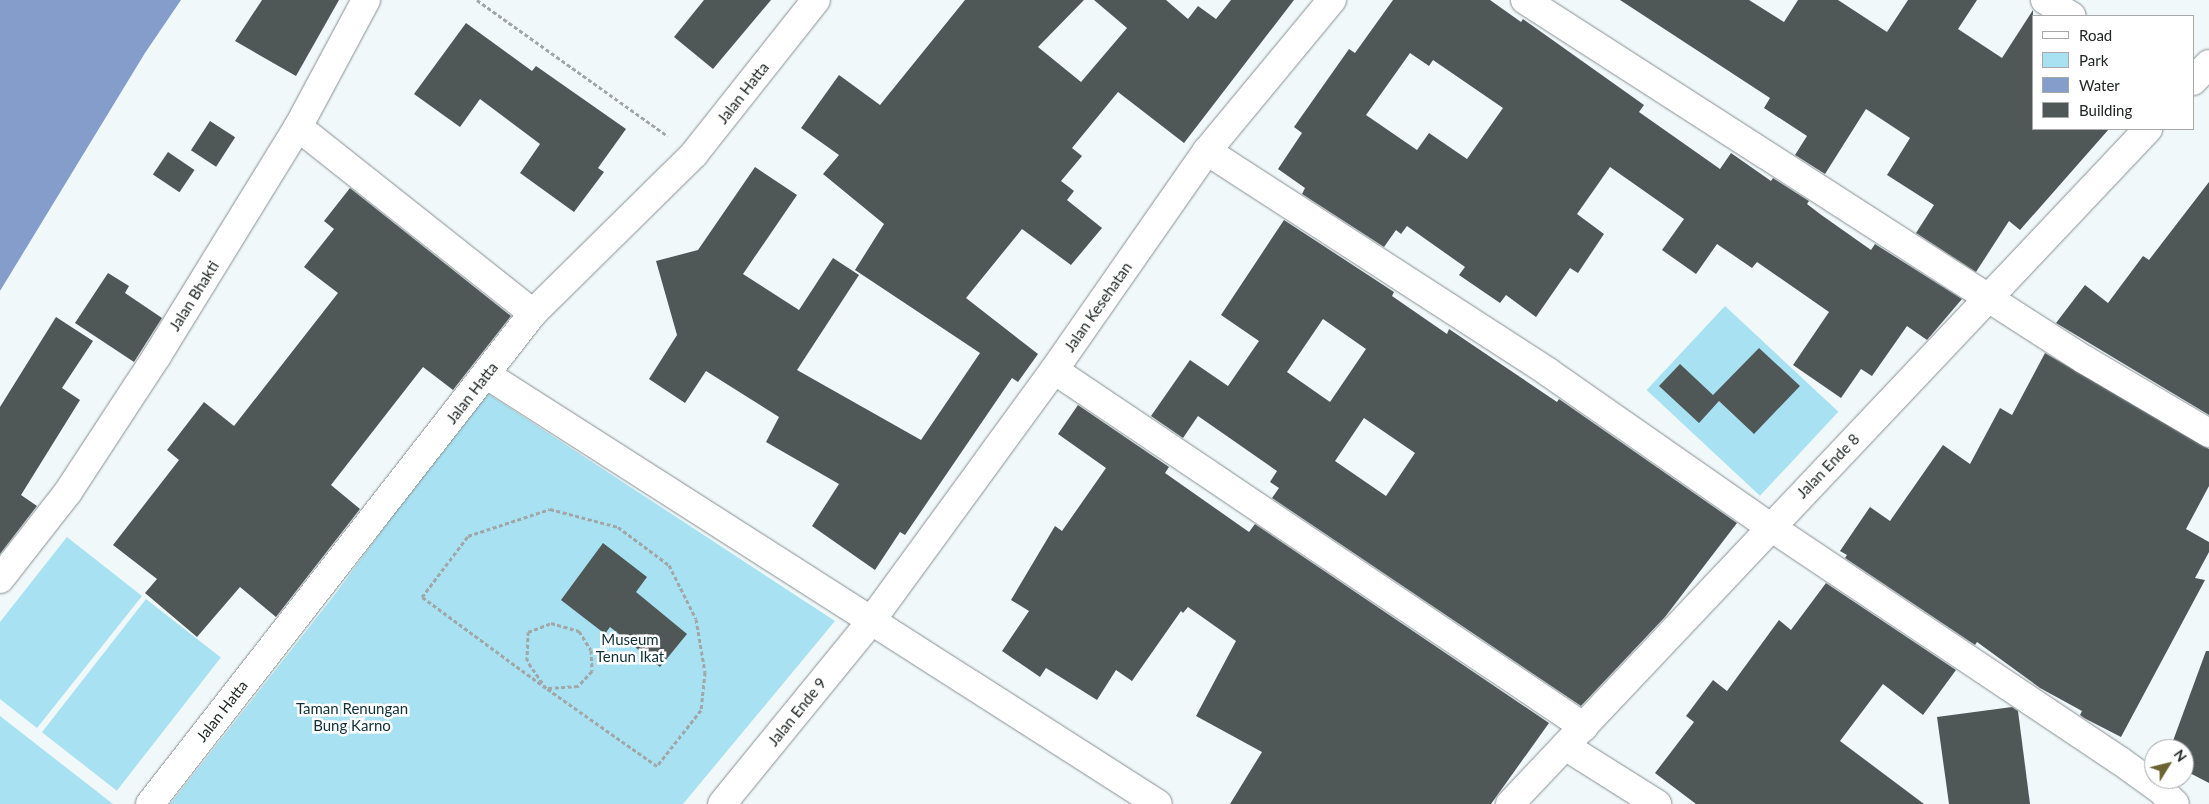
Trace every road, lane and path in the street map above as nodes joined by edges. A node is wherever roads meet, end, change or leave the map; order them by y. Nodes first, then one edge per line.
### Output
1 (366, 0) edge
2 (477, 0) edge
3 (816, 0) edge
4 (1332, 0) edge
5 (1525, 0) edge
6 (2045, 0) edge
7 (2070, 15) edge
8 (2209, 64) edge
9 (2194, 79) edge
10 (298, 127) junction
11 (2147, 130) edge
12 (1207, 151) junction
13 (694, 154) junction
14 (1990, 299) junction
15 (532, 313) junction
16 (1054, 370) junction
17 (487, 375) junction
18 (2209, 433) edge
19 (1769, 526) junction
20 (0, 579) edge
21 (871, 621) junction
22 (546, 688) junction
23 (1575, 736) junction
24 (150, 804) edge
25 (722, 804) edge
26 (1158, 804) edge
27 (1510, 804) edge
28 (1657, 804) edge
29 (2175, 804) edge

1 - 10 main road, Jalan Bhakti
2 - 13 path
3 - 13 main road, Jalan Hatta
4 - 12 main road, Jalan Kesehatan
5 - 14 main road
6 - 7 main road
8 - 9 main road
10 - 15 main road
10 - 20 main road, Jalan Bhakti
11 - 14 main road, Jalan Ende 8
12 - 16 main road, Jalan Kesehatan
12 - 19 main road
13 - 15 main road, Jalan Hatta
14 - 18 main road
14 - 19 main road, Jalan Ende 8
15 - 17 main road, Jalan Hatta
16 - 21 main road, Jalan Kesehatan
16 - 23 main road
17 - 21 main road
17 - 24 main road, Jalan Hatta
19 - 23 main road, Jalan Ende 8
19 - 29 main road
21 - 25 main road, Jalan Ende 9
21 - 26 main road
22 - 22 path
22 - 22 path
23 - 27 main road, Jalan Ende 8
23 - 28 main road

